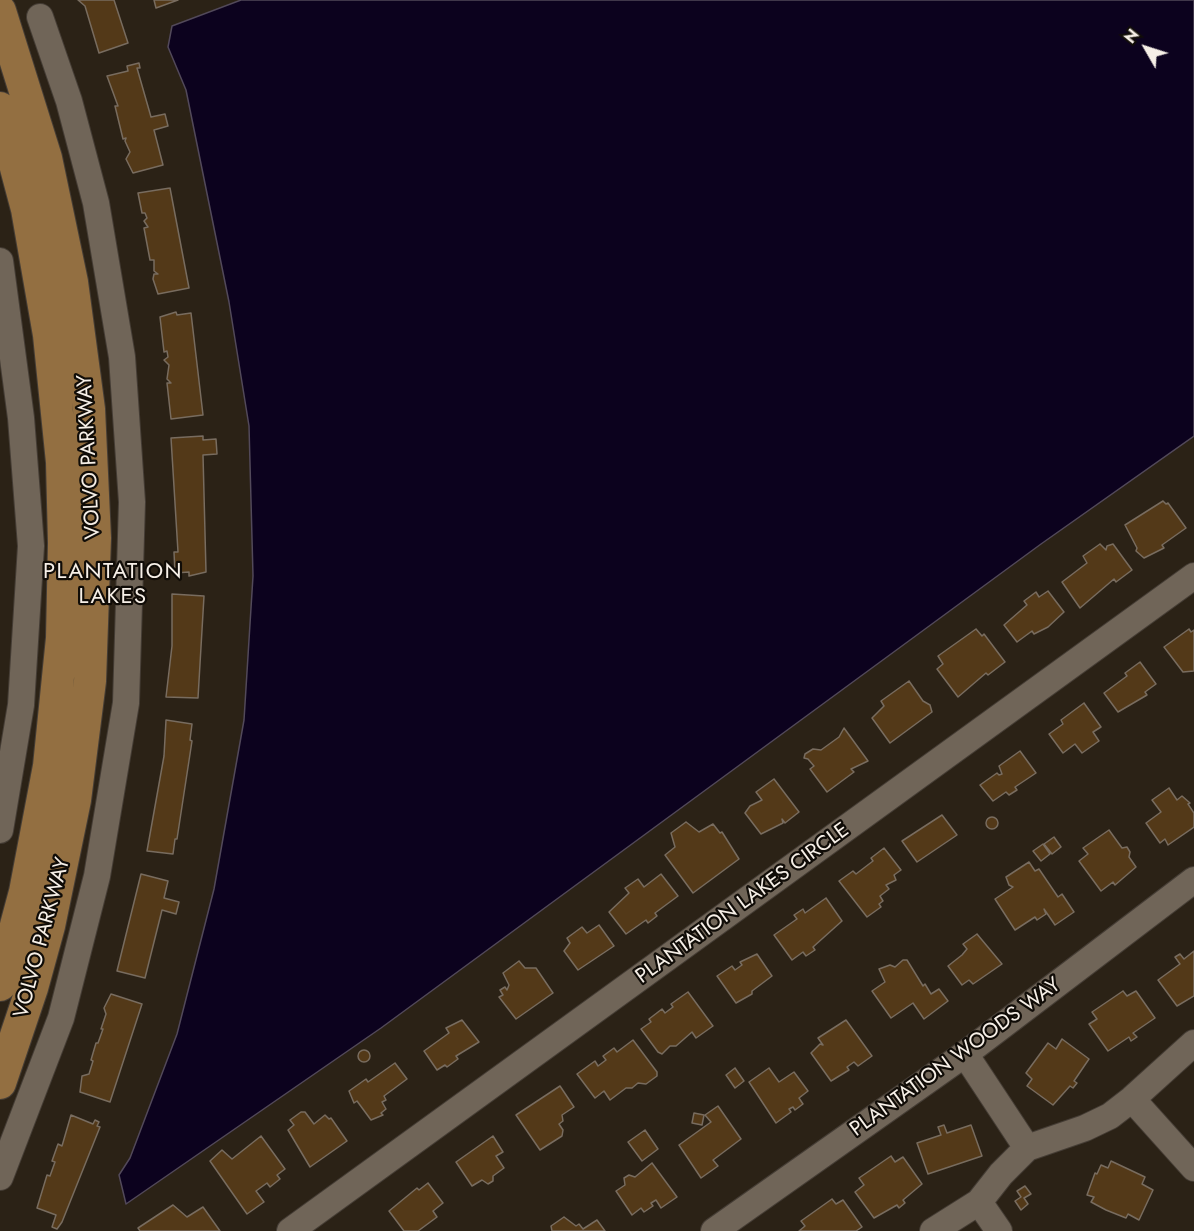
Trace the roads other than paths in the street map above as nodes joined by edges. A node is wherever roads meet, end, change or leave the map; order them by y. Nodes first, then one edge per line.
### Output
1 (0, 11) edge
2 (40, 17) dead end
3 (59, 74) junction
4 (25, 84) junction
5 (0, 108) edge
6 (0, 261) edge
7 (29, 575) junction
8 (80, 575) junction
9 (1194, 576) edge
10 (130, 577) junction
11 (0, 830) edge
12 (1194, 880) edge
13 (0, 985) edge
14 (1194, 1043) edge
15 (965, 1054) junction
16 (0, 1083) edge
17 (1132, 1099) junction
18 (1027, 1148) junction
19 (1194, 1168) edge
20 (0, 1177) edge
21 (979, 1202) junction
22 (290, 1231) edge
23 (714, 1231) edge
24 (933, 1231) edge
25 (999, 1231) edge

1 - 4 main road, VOLVO PARKWAY
2 - 3 street
3 - 4 street
3 - 10 street
4 - 8 main road, VOLVO PARKWAY
5 - 8 main road, VOLVO PARKWAY
6 - 7 street
7 - 8 street
7 - 11 street
8 - 10 street
8 - 13 main road, VOLVO PARKWAY
8 - 16 main road, VOLVO PARKWAY
9 - 22 street, PLANTATION LAKES CIRCLE
10 - 20 street
12 - 15 street, PLANTATION WOODS WAY
14 - 17 street
15 - 18 street
15 - 23 street, PLANTATION WOODS WAY
17 - 18 street
17 - 19 street
18 - 21 street
21 - 24 street
21 - 25 street

